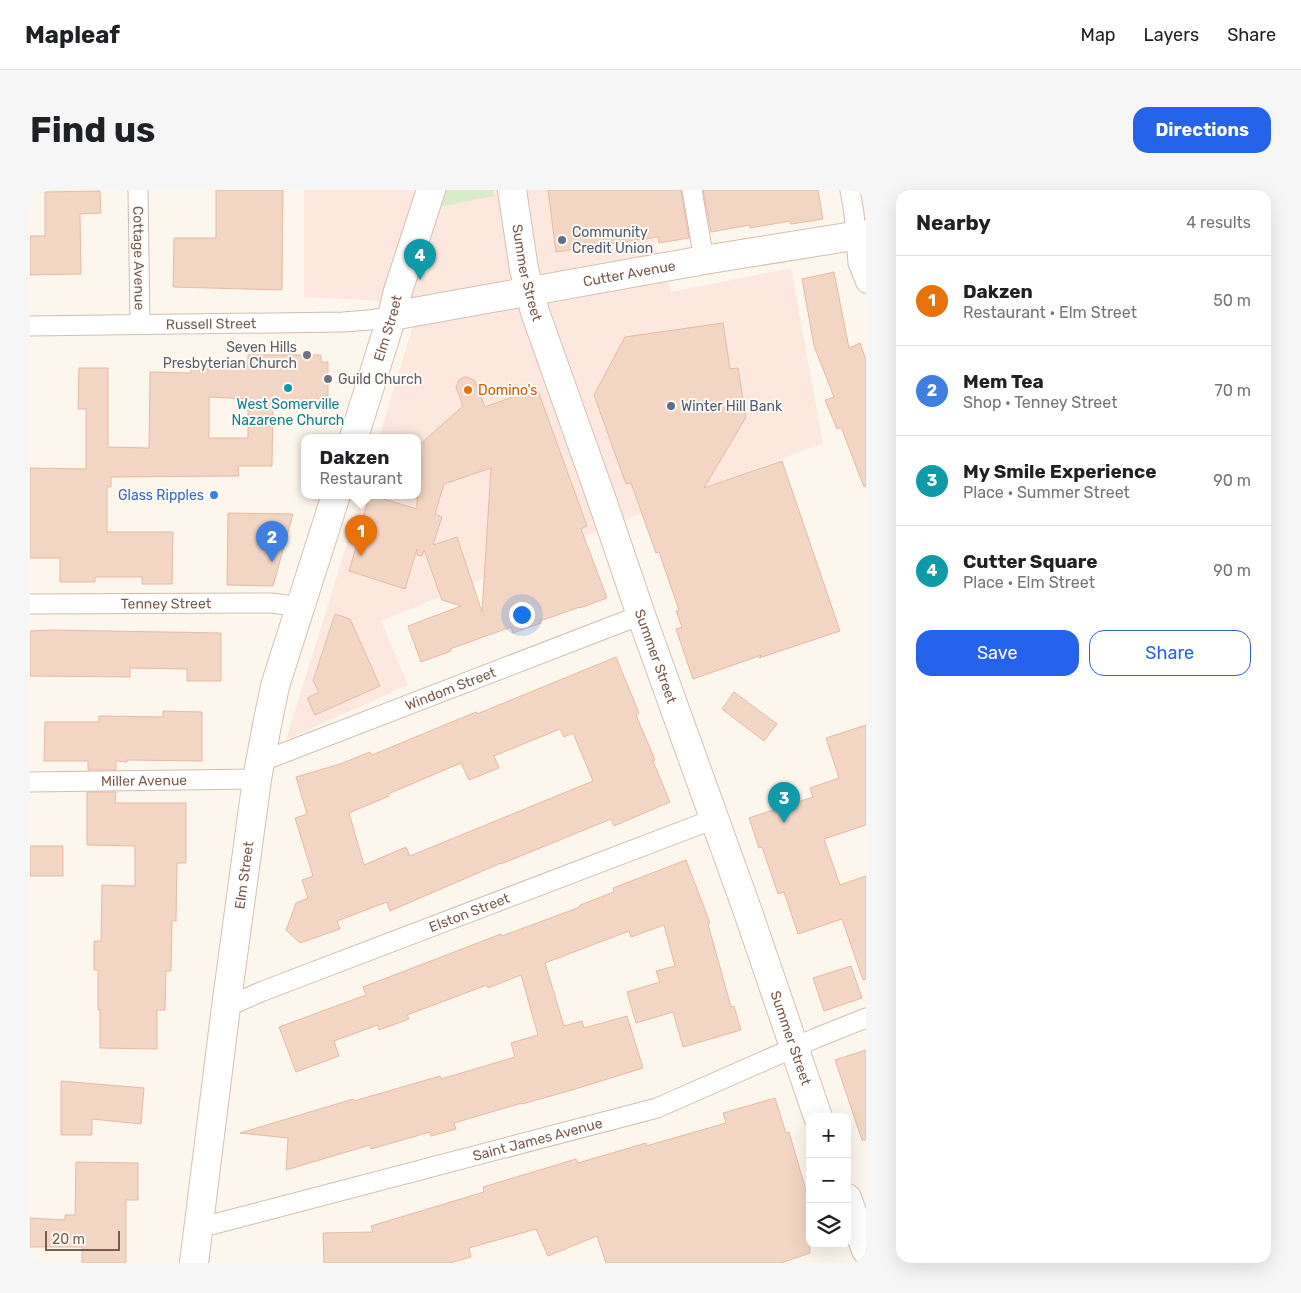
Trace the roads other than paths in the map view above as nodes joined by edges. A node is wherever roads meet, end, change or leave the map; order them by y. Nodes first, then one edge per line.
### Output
1 (138, 190) edge
2 (431, 190) edge
3 (512, 190) edge
4 (692, 190) edge
5 (850, 190) edge
6 (861, 235) edge
7 (704, 260) junction
8 (866, 284) edge
9 (529, 291) junction
10 (392, 316) junction
11 (140, 324) junction
12 (30, 326) edge
13 (355, 434) edge
14 (335, 499) edge
15 (30, 604) edge
16 (301, 607) junction
17 (640, 615) junction
18 (259, 771) junction
19 (30, 782) edge
20 (714, 819) junction
21 (226, 1006) junction
22 (866, 1018) edge
23 (794, 1048) junction
24 (817, 1113) edge
25 (849, 1203) edge
26 (199, 1228) junction
27 (866, 1250) edge
28 (194, 1263) edge

1 - 11 street, Cottage Avenue
2 - 10 main road, Elm Street
3 - 9 main road, Summer Street
4 - 7 street
5 - 6 street
6 - 7 main road, Cutter Avenue
6 - 8 street
7 - 9 main road, Cutter Avenue
9 - 10 main road, Cutter Avenue
9 - 17 main road, Summer Street
10 - 11 street, Russell Street
10 - 13 main road, Elm Street
11 - 12 street, Russell Street
14 - 16 main road, Elm Street
15 - 16 street, Tenney Street
16 - 18 main road, Elm Street
17 - 18 street, Windom Street
17 - 20 main road, Summer Street
18 - 19 street, Miller Avenue
18 - 21 main road, Elm Street
20 - 21 street, Elston Street
20 - 23 main road, Summer Street
21 - 26 main road, Elm Street
22 - 23 street, Saint James Avenue
23 - 24 main road, Summer Street
23 - 26 street, Saint James Avenue
25 - 27 main road
26 - 28 main road, Elm Street

